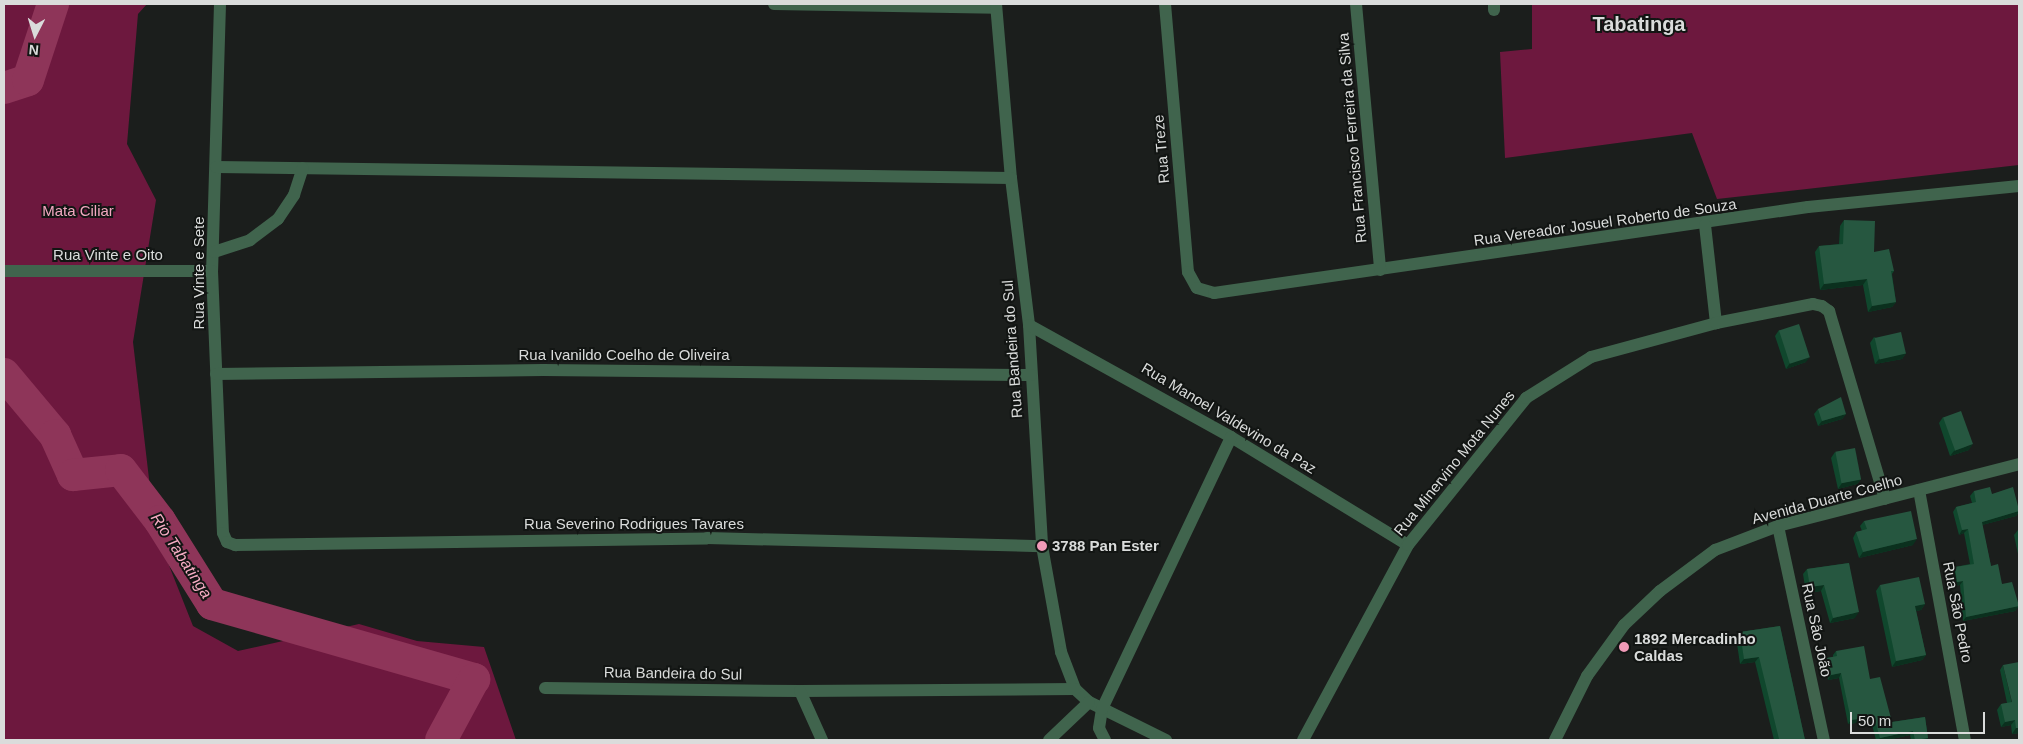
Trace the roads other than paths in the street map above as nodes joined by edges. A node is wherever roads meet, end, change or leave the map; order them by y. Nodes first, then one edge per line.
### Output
1 (220, 4) edge
2 (774, 4) edge
3 (1165, 4) edge
4 (1356, 4) edge
5 (996, 6) edge
6 (216, 167) junction
7 (303, 168) junction
8 (1011, 178) junction
9 (2019, 186) edge
10 (1705, 225) junction
11 (214, 252) junction
12 (1380, 270) junction
13 (4, 271) edge
14 (212, 271) junction
15 (1197, 288) joint
16 (1716, 323) junction
17 (1029, 325) junction
18 (216, 374) junction
19 (1031, 375) junction
20 (1232, 437) junction
21 (2019, 464) edge
22 (1919, 490) junction
23 (1885, 499) junction
24 (1778, 526) junction
25 (227, 542) joint
26 (1408, 545) junction
27 (1042, 546) junction
28 (545, 688) dead end
29 (1075, 689) junction
30 (800, 691) junction
31 (1090, 702) junction
32 (1102, 709) junction
33 (822, 740) edge
34 (1049, 740) edge
35 (1105, 740) edge
36 (1166, 740) edge
37 (1303, 740) edge
38 (1555, 740) edge
39 (1824, 740) edge
40 (1966, 740) edge

1 - 6 street, Rua Vinte e Sete
2 - 5 street
3 - 15 street, Rua Treze
4 - 12 street, Rua Francisco Ferreira da Silva
5 - 8 street, Rua Bandeira do Sul
6 - 7 street
6 - 11 street, Rua Vinte e Sete
7 - 8 street
7 - 11 street
8 - 17 street, Rua Bandeira do Sul
9 - 10 street, Rua Vereador Josuel Roberto de Souza
10 - 12 street, Rua Vereador Josuel Roberto de Souza
10 - 16 street
11 - 14 street, Rua Vinte e Sete
12 - 15 street, Rua Vereador Josuel Roberto de Souza
13 - 14 street, Rua Vinte e Oito
14 - 18 street, Rua Vinte e Sete
16 - 23 street, Rua Minervino Mota Nunes
16 - 26 street, Rua Minervino Mota Nunes
17 - 19 street, Rua Bandeira do Sul
17 - 20 street, Rua Manoel Valdevino da Paz
18 - 19 street, Rua Ivanildo Coelho de Oliveira
18 - 25 street, Rua Vinte e Sete
19 - 27 street, Rua Bandeira do Sul
20 - 26 street, Rua Manoel Valdevino da Paz
20 - 32 street
21 - 22 street, Avenida Duarte Coelho
22 - 23 street, Avenida Duarte Coelho
22 - 40 street, Rua São Pedro
23 - 24 street, Avenida Duarte Coelho
24 - 38 street, Avenida Duarte Coelho
24 - 39 street, Rua São João
25 - 27 street, Rua Severino Rodrigues Tavares
26 - 37 street, Rua Minervino Mota Nunes
27 - 29 street, Rua Bandeira do Sul
28 - 30 street, Rua Bandeira do Sul
29 - 30 street, Rua Bandeira do Sul
29 - 31 street, Rua Bandeira do Sul
30 - 33 street
31 - 32 street, Rua Bandeira do Sul
31 - 34 street
32 - 35 street
32 - 36 street, Rua Bandeira do Sul

